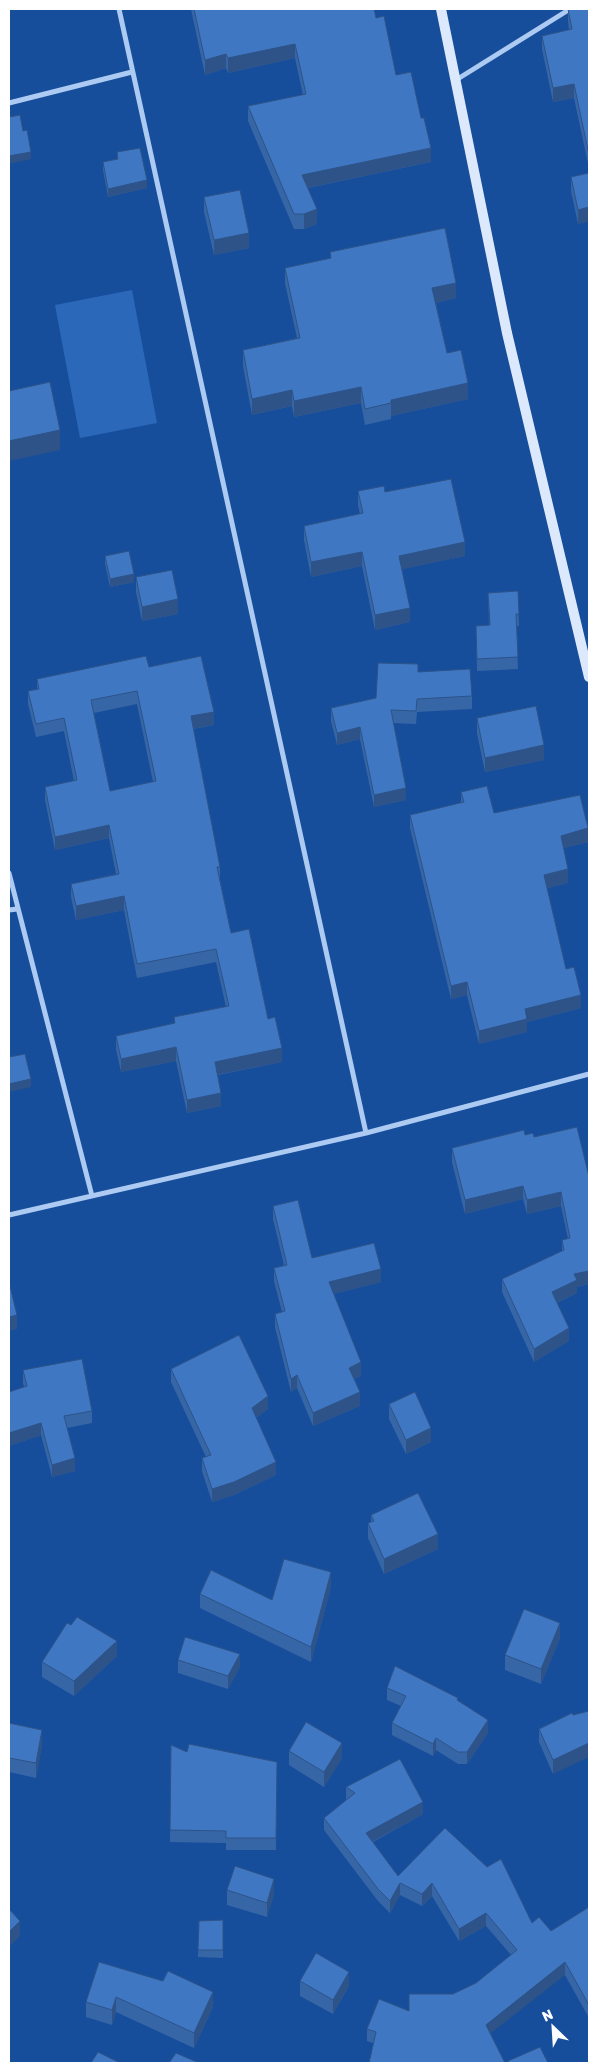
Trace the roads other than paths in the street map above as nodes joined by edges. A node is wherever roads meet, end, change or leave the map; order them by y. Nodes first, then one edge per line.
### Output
1 (119, 9) edge
2 (441, 9) edge
3 (570, 9) edge
4 (132, 72) junction
5 (456, 80) junction
6 (9, 103) edge
7 (589, 677) edge
8 (9, 873) edge
9 (17, 909) junction
10 (9, 910) edge
11 (589, 1074) edge
12 (366, 1133) junction
13 (92, 1196) junction
14 (9, 1215) edge

1 - 4 street
2 - 5 street
3 - 5 street
4 - 6 street
4 - 12 street
5 - 7 street
8 - 9 street
9 - 10 street
9 - 13 street
11 - 12 street
12 - 13 street
13 - 14 street

